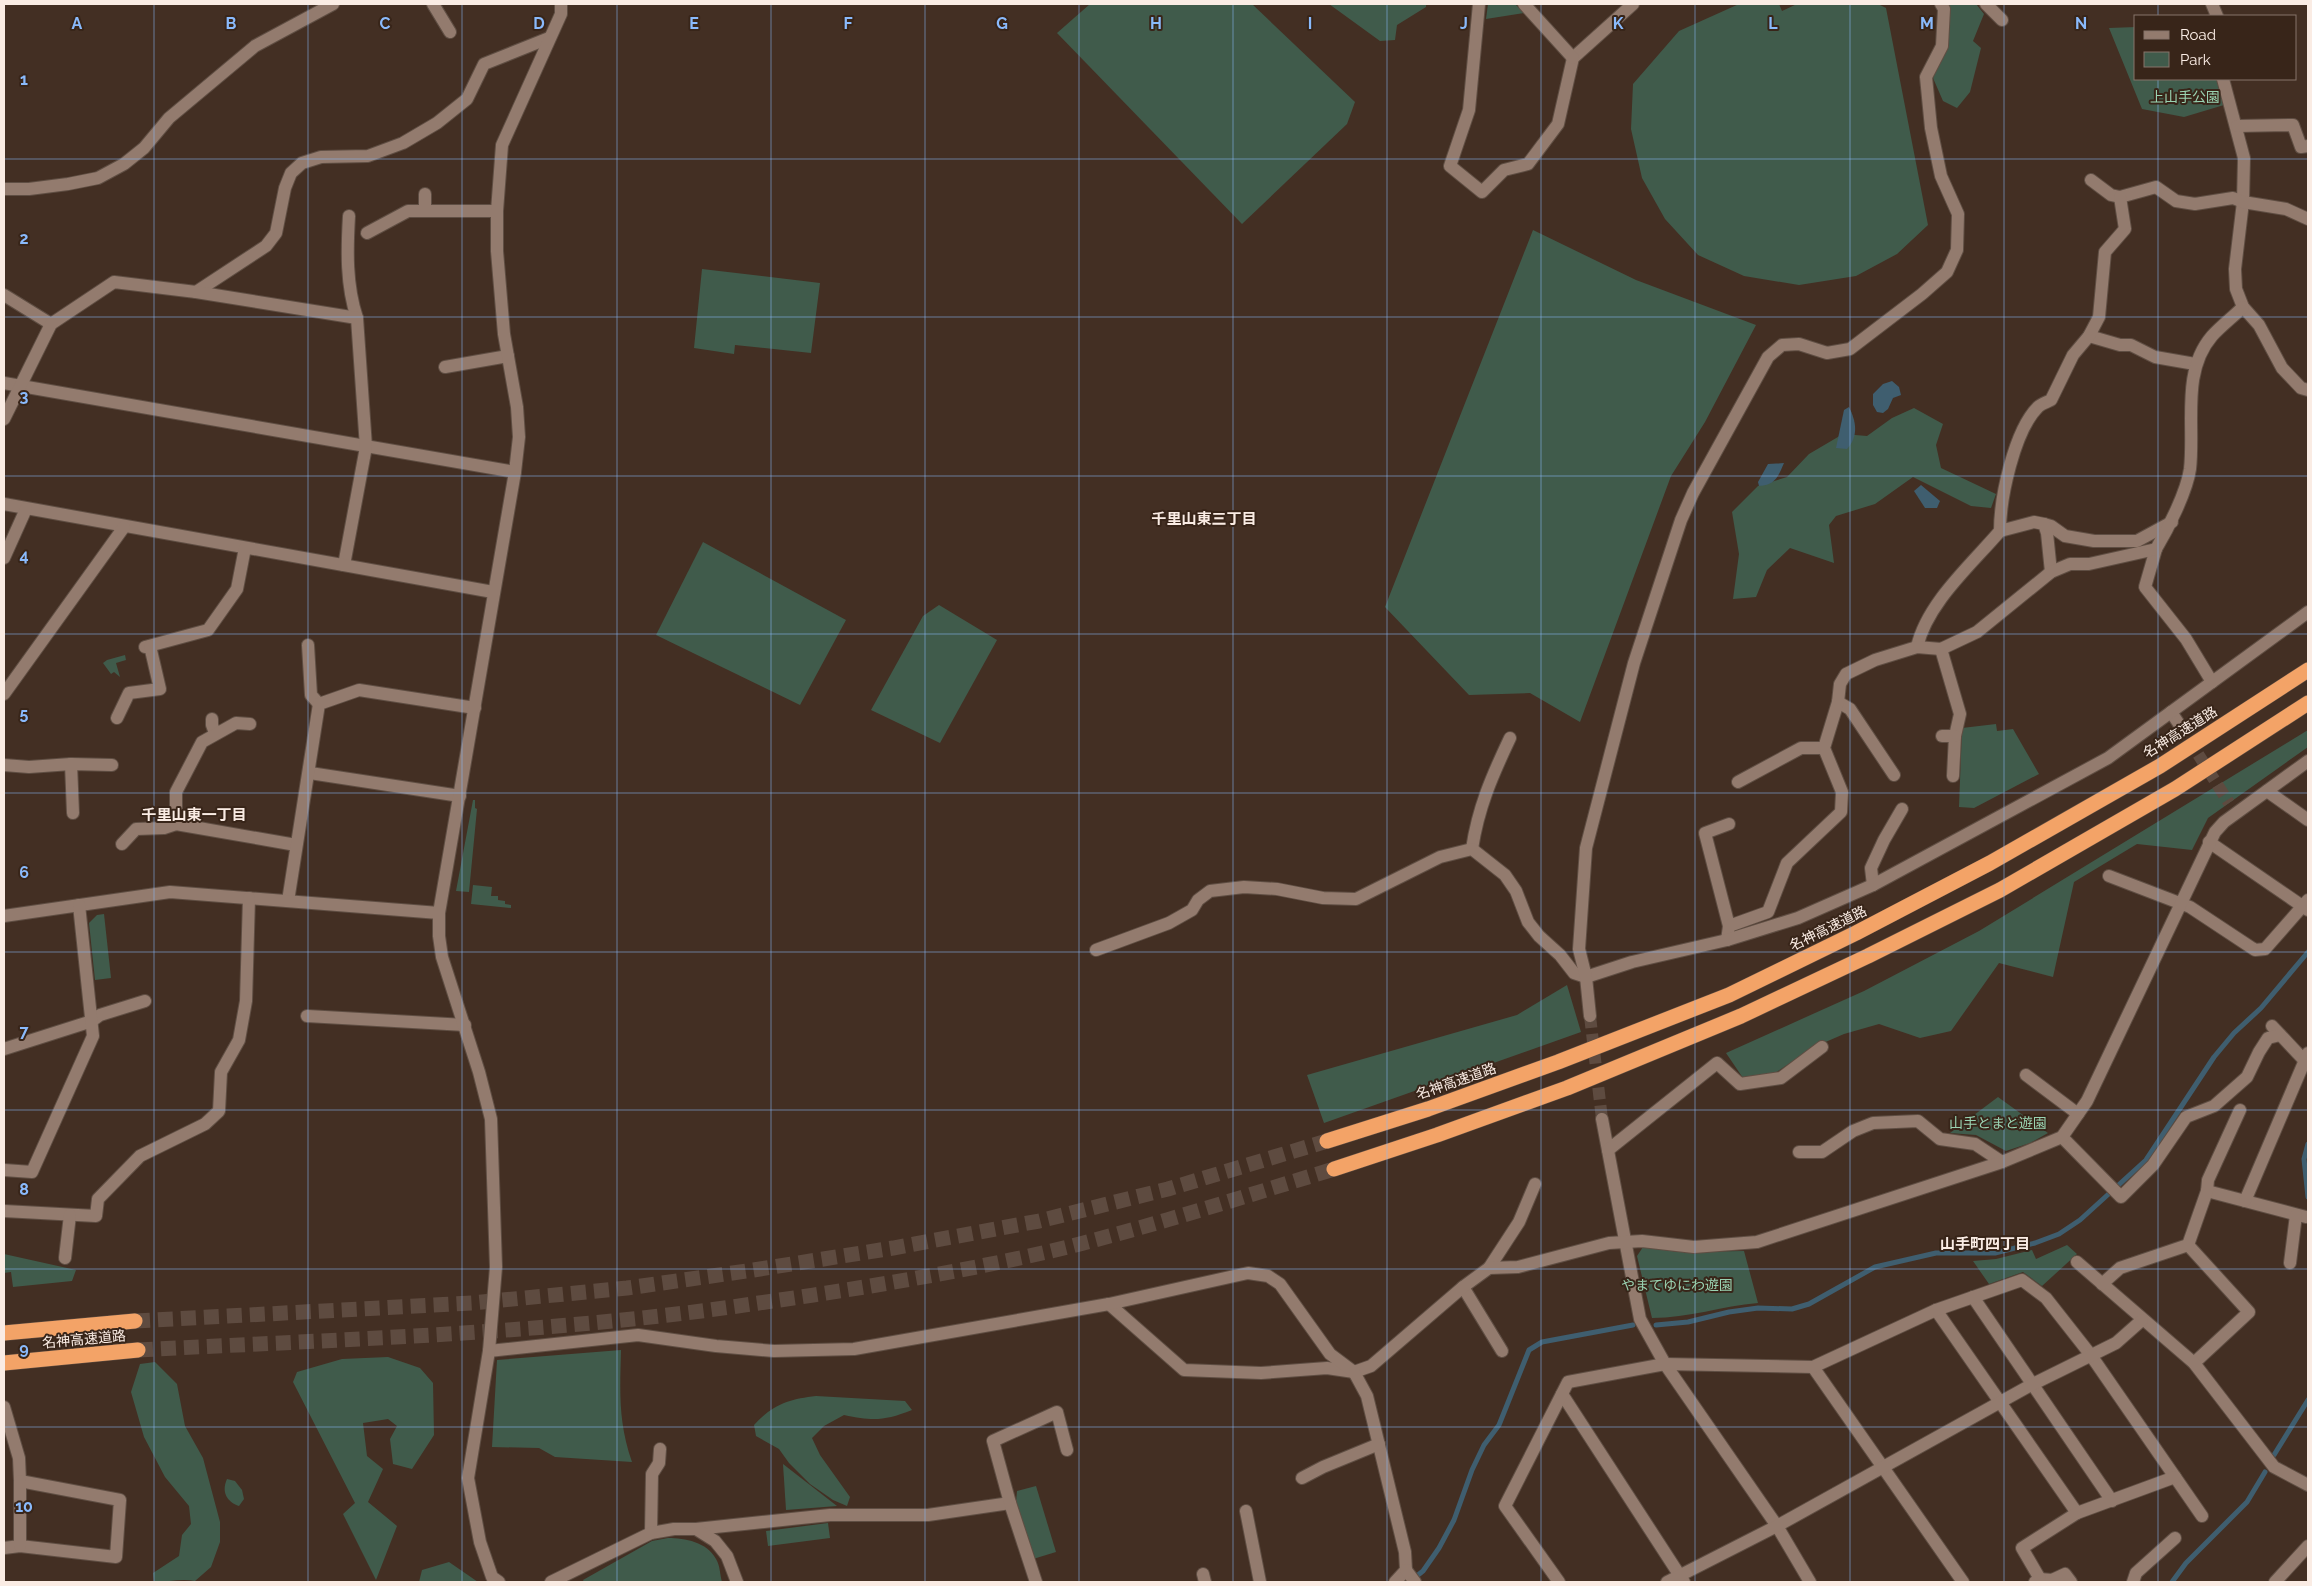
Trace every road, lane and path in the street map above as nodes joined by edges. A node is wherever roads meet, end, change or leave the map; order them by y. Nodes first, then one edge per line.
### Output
1 (333, 4) edge
2 (433, 4) edge
3 (561, 4) edge
4 (1479, 4) edge
5 (1524, 4) edge
6 (1633, 4) edge
7 (1941, 4) edge
8 (1986, 4) edge
9 (2002, 20) dead end
10 (450, 32) dead end
11 (549, 38) junction
12 (1574, 58) junction
13 (2223, 80) edge
14 (2237, 126) junction
15 (2308, 146) edge
16 (2091, 180) dead end
17 (4, 189) edge
18 (425, 194) dead end
19 (2120, 197) junction
20 (2243, 202) junction
21 (425, 210) junction
22 (497, 212) junction
23 (349, 216) dead end
24 (2308, 219) edge
25 (367, 233) dead end
26 (196, 292) junction
27 (4, 295) edge
28 (2243, 307) junction
29 (356, 318) junction
30 (51, 324) junction
31 (2089, 336) junction
32 (508, 356) junction
33 (2195, 364) junction
34 (445, 367) dead end
35 (4, 383) edge
36 (19, 385) junction
37 (2308, 390) edge
38 (4, 419) edge
39 (366, 447) junction
40 (515, 472) junction
41 (4, 504) edge
42 (26, 509) junction
43 (2172, 522) junction
44 (2044, 524) junction
45 (124, 527) junction
46 (2000, 531) junction
47 (245, 548) junction
48 (2156, 549) junction
49 (4, 558) edge
50 (344, 565) junction
51 (2051, 572) junction
52 (493, 592) junction
53 (2308, 612) edge
54 (308, 644) dead end
55 (1917, 647) junction
56 (1942, 649) junction
57 (2308, 670) edge
58 (2212, 682) junction
59 (4, 694) edge
60 (1838, 702) junction
61 (2308, 703) edge
62 (320, 704) junction
63 (475, 708) junction
64 (2171, 712) junction
65 (117, 718) dead end
66 (212, 718) dead end
67 (250, 724) dead end
68 (2179, 724) tunnel mouth
69 (215, 732) junction
70 (1942, 736) dead end
71 (1956, 736) junction
72 (1510, 738) dead end
73 (1824, 748) junction
74 (2308, 761) edge
75 (71, 764) junction
76 (4, 765) edge
77 (112, 765) dead end
78 (310, 773) junction
79 (1894, 775) dead end
80 (1954, 776) dead end
81 (1738, 782) dead end
82 (2267, 791) junction
83 (460, 796) junction
84 (1902, 810) dead end
85 (73, 814) dead end
86 (2308, 820) edge
87 (176, 824) junction
88 (1728, 824) dead end
89 (2209, 842) junction
90 (122, 844) dead end
91 (296, 845) junction
92 (1472, 849) junction
93 (2109, 876) dead end
94 (1873, 885) junction
95 (248, 898) junction
96 (288, 901) junction
97 (2180, 903) junction
98 (79, 905) junction
99 (2307, 906) edge
100 (439, 913) junction
101 (4, 916) edge
102 (1729, 926) junction
103 (1727, 940) junction
104 (1096, 950) dead end
105 (1586, 977) junction
106 (145, 1001) dead end
107 (308, 1016) dead end
108 (1590, 1016) tunnel mouth
109 (92, 1021) junction
110 (465, 1025) junction
111 (1822, 1047) dead end
112 (4, 1049) edge
113 (2306, 1057) edge
114 (2026, 1076) dead end
115 (2240, 1110) dead end
116 (2078, 1114) junction
117 (1602, 1119) tunnel mouth
118 (2062, 1137) junction
119 (1327, 1141) tunnel mouth
120 (1608, 1150) junction
121 (1799, 1152) dead end
122 (2002, 1162) junction
123 (1334, 1168) tunnel mouth
124 (4, 1170) edge
125 (1535, 1184) dead end
126 (2207, 1191) junction
127 (2245, 1201) junction
128 (4, 1211) edge
129 (70, 1214) junction
130 (1624, 1242) junction
131 (2188, 1246) junction
132 (65, 1258) dead end
133 (2077, 1262) dead end
134 (2290, 1264) dead end
135 (1489, 1268) junction
136 (2102, 1284) junction
137 (1463, 1287) junction
138 (1973, 1297) junction
139 (1108, 1304) junction
140 (1936, 1310) junction
141 (2142, 1320) junction
142 (135, 1321) tunnel mouth
143 (4, 1333) edge
144 (138, 1350) tunnel mouth
145 (488, 1351) junction
146 (1502, 1351) dead end
147 (2090, 1354) junction
148 (4, 1363) edge
149 (2194, 1363) junction
150 (1665, 1364) junction
151 (1813, 1367) junction
152 (1354, 1372) junction
153 (2031, 1384) junction
154 (1562, 1394) junction
155 (2000, 1403) junction
156 (4, 1407) edge
157 (1379, 1444) junction
158 (660, 1448) dead end
159 (1067, 1450) dead end
160 (1883, 1467) junction
161 (2175, 1477) junction
162 (1302, 1478) dead end
163 (20, 1481) junction
164 (2308, 1485) edge
165 (2112, 1501) junction
166 (1010, 1503) junction
167 (1246, 1511) dead end
168 (2077, 1513) junction
169 (2202, 1516) dead end
170 (1777, 1526) junction
171 (696, 1529) junction
172 (651, 1533) junction
173 (2175, 1538) dead end
174 (20, 1546) junction
175 (2308, 1546) edge
176 (4, 1548) edge
177 (1410, 1576) edge
178 (1682, 1579) edge
179 (2038, 1581) edge
180 (499, 1582) edge
181 (551, 1582) edge
182 (736, 1582) edge
183 (1036, 1582) edge
184 (1260, 1582) edge
185 (1395, 1582) edge
186 (1558, 1582) edge
187 (1667, 1582) edge
188 (1810, 1582) edge
189 (1963, 1582) edge
190 (2071, 1582) edge
191 (2132, 1582) edge
192 (2275, 1582) edge

1 - 17 street
2 - 10 street
3 - 11 street
4 - 12 street
5 - 12 street
6 - 12 street
7 - 105 street
8 - 9 street
11 - 22 street
11 - 26 street
13 - 14 street
14 - 15 street
14 - 20 street
16 - 19 street
18 - 21 street
19 - 20 street
19 - 31 street
20 - 24 street
20 - 28 street
21 - 22 street
21 - 25 street
22 - 32 street
23 - 29 street
26 - 29 street
26 - 30 street
27 - 30 street
28 - 33 street
28 - 37 street
29 - 39 street
30 - 36 street
31 - 33 street
31 - 46 street
32 - 34 street
32 - 40 street
33 - 43 street
35 - 36 street
36 - 38 street
36 - 39 street
39 - 40 street
39 - 50 street
40 - 52 street
41 - 42 street
42 - 45 street
42 - 49 street
43 - 44 street
43 - 48 street
44 - 46 street
44 - 51 street
45 - 47 street
45 - 59 street
46 - 55 street
47 - 50 street
47 - 65 street
48 - 51 street
48 - 58 street
50 - 52 street
51 - 56 street
52 - 63 street
53 - 58 street
54 - 62 street
55 - 56 street
55 - 60 street
56 - 71 street
57 - 119 highway, 名神高速道路
58 - 64 street
60 - 73 street
60 - 79 street
61 - 123 highway
62 - 63 street
62 - 78 street
63 - 83 street
64 - 68 street
64 - 94 street
66 - 69 street
67 - 69 street
69 - 87 street
70 - 71 street
71 - 80 street
72 - 92 street
73 - 81 street
73 - 102 street
74 - 82 street
75 - 76 street
75 - 77 street
75 - 85 street
78 - 83 street
78 - 91 street
82 - 86 street
82 - 89 street
83 - 100 street
84 - 94 street
87 - 90 street
87 - 91 street
88 - 102 street
89 - 97 street
89 - 99 street
91 - 96 street
92 - 104 street
92 - 105 street
93 - 97 street
94 - 103 street
95 - 96 street
95 - 98 street
95 - 129 street
96 - 100 street
97 - 99 street
97 - 116 street
98 - 101 street
98 - 109 street
100 - 110 street
102 - 103 street
103 - 105 street
105 - 108 street
106 - 109 street
107 - 110 street
109 - 112 street
109 - 124 street
110 - 145 street
111 - 120 street
113 - 118 street
113 - 127 street
114 - 116 street
115 - 126 street
116 - 118 street
117 - 120 street
118 - 122 street
120 - 130 street
121 - 122 street
122 - 130 street
125 - 135 street
126 - 127 street
126 - 131 street
127 - 134 street
128 - 129 street
129 - 132 street
130 - 135 street
130 - 150 street
131 - 136 street
131 - 149 street
133 - 136 street
135 - 137 street
136 - 141 street
137 - 146 street
137 - 152 street
138 - 140 street
138 - 147 street
138 - 153 street
139 - 145 street
139 - 152 street
139 - 152 street
140 - 151 street
140 - 155 street
141 - 147 street
141 - 149 street
142 - 143 highway, 名神高速道路
144 - 148 highway, 名神高速道路
145 - 180 street
147 - 153 street
147 - 161 street
149 - 164 street
150 - 151 street
150 - 154 street
150 - 170 street
151 - 160 street
152 - 157 street
153 - 155 street
153 - 165 street
154 - 178 street
154 - 186 street
155 - 160 street
155 - 168 street
156 - 163 street
157 - 162 street
157 - 177 street
158 - 172 street
159 - 166 street
160 - 170 street
160 - 189 street
161 - 165 street
161 - 169 street
163 - 174 street
163 - 174 street
165 - 168 street
166 - 171 street
166 - 183 street
167 - 184 street
168 - 179 street
170 - 178 street
170 - 188 street
171 - 172 street
171 - 182 street
172 - 181 street
173 - 191 street
174 - 176 street
175 - 192 street
177 - 185 street
178 - 187 street
179 - 190 street

